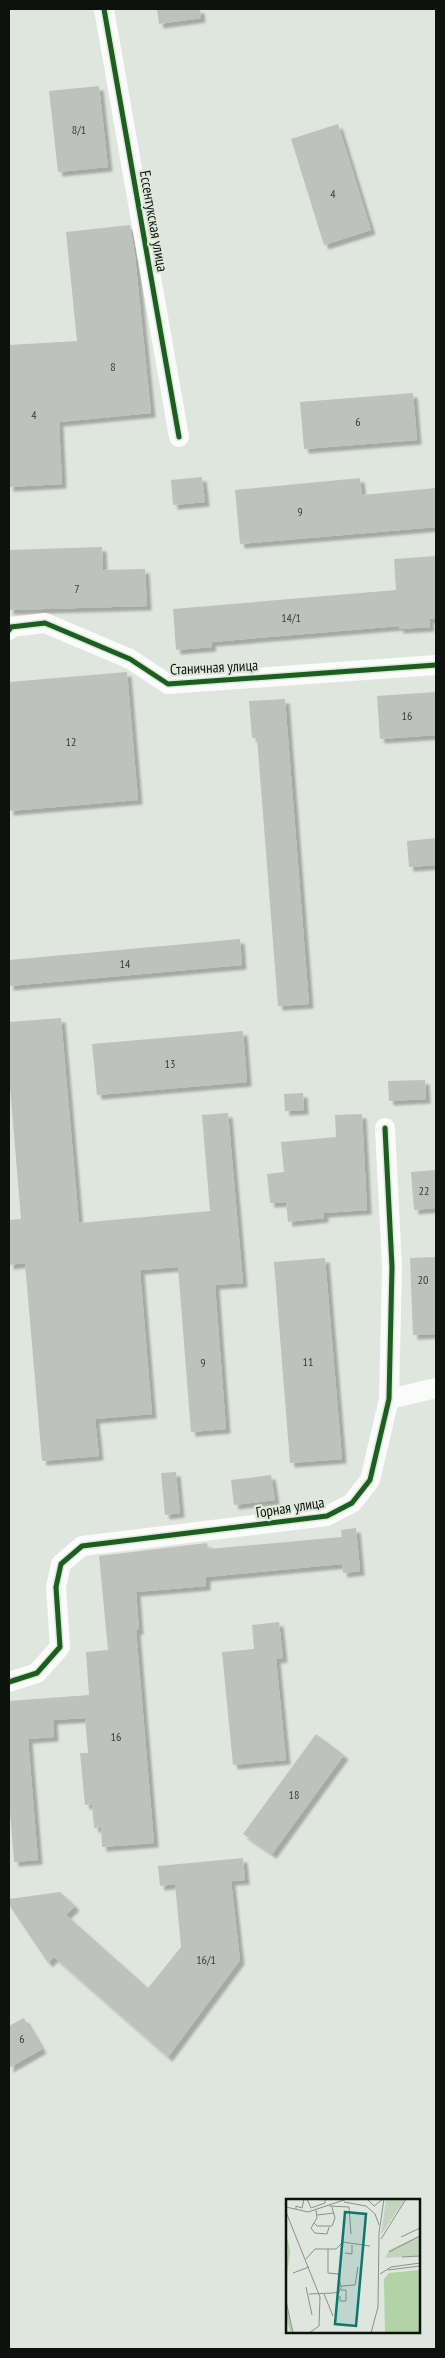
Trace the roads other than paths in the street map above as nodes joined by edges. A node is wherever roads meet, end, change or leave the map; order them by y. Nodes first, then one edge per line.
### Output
1 (104, 9) edge
2 (179, 437) dead end
3 (9, 630) edge
4 (436, 665) edge
5 (385, 1128) dead end
6 (436, 1388) edge
7 (389, 1399) junction
8 (9, 1682) edge

1 - 2 street, Ессентукская улица
3 - 4 street, Станичная улица
5 - 7 street, Горная улица
6 - 7 street
7 - 8 street, Горная улица

